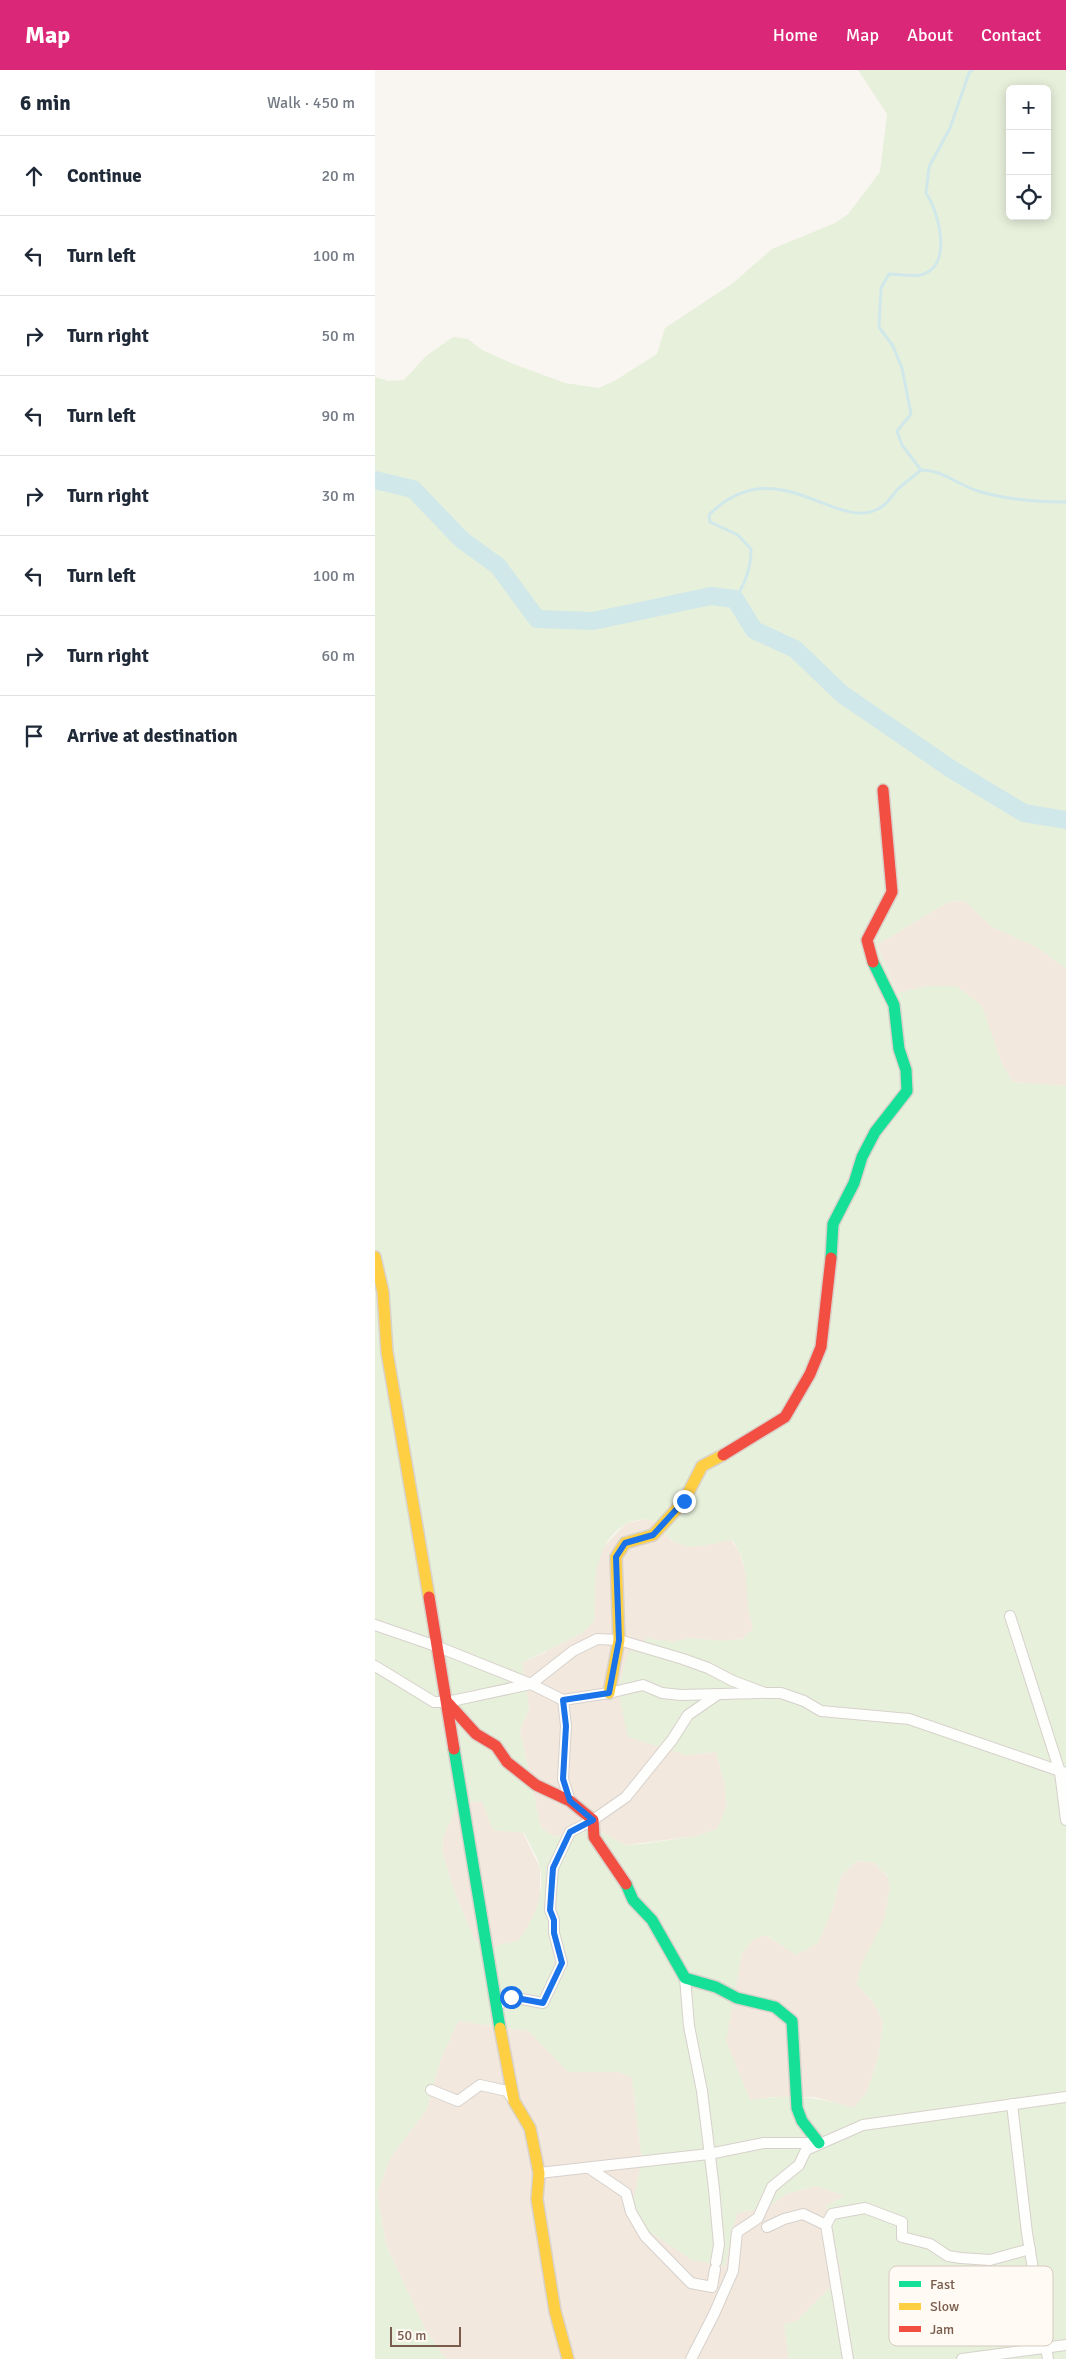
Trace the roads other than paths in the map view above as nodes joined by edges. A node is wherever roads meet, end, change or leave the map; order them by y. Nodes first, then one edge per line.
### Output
1 (883, 790) dead end
2 (375, 1257) edge
3 (1010, 1616) dead end
4 (375, 1624) edge
5 (619, 1640) junction
6 (436, 1646) junction
7 (375, 1666) edge
8 (531, 1684) junction
9 (609, 1693) junction
10 (765, 1693) junction
11 (717, 1695) junction
12 (563, 1700) junction
13 (447, 1702) junction
14 (1063, 1773) edge
15 (570, 1801) junction
16 (593, 1820) junction
17 (1066, 1820) edge
18 (685, 1978) junction
19 (497, 2006) junction
20 (431, 2090) dead end
21 (1066, 2097) edge
22 (514, 2101) junction
23 (1012, 2104) junction
24 (819, 2143) junction
25 (709, 2154) junction
26 (589, 2168) junction
27 (539, 2173) junction
28 (826, 2225) junction
29 (767, 2227) dead end
30 (1030, 2249) junction
31 (1033, 2266) edge
32 (1066, 2345) edge
33 (1048, 2354) edge
34 (568, 2359) edge
35 (691, 2359) edge
36 (849, 2359) edge
37 (962, 2359) edge

1 - 5 street
2 - 6 street
3 - 14 street
4 - 6 street
5 - 8 street
5 - 9 street
5 - 10 street
6 - 8 street
6 - 13 street
7 - 13 street
8 - 12 street
8 - 13 street
9 - 11 street
9 - 12 street
10 - 11 street
10 - 14 street
11 - 16 street
12 - 15 street
13 - 15 street
13 - 19 street
14 - 17 street
15 - 16 street
16 - 18 street
16 - 19 street
18 - 24 street
18 - 25 street
19 - 22 street
20 - 22 street
21 - 23 street
22 - 27 street
23 - 24 street
23 - 30 street
24 - 25 street
24 - 35 street
25 - 26 street
25 - 26 street
26 - 27 street
27 - 34 street
28 - 29 street
28 - 30 street
28 - 36 street
30 - 31 street
32 - 33 street
33 - 37 street

